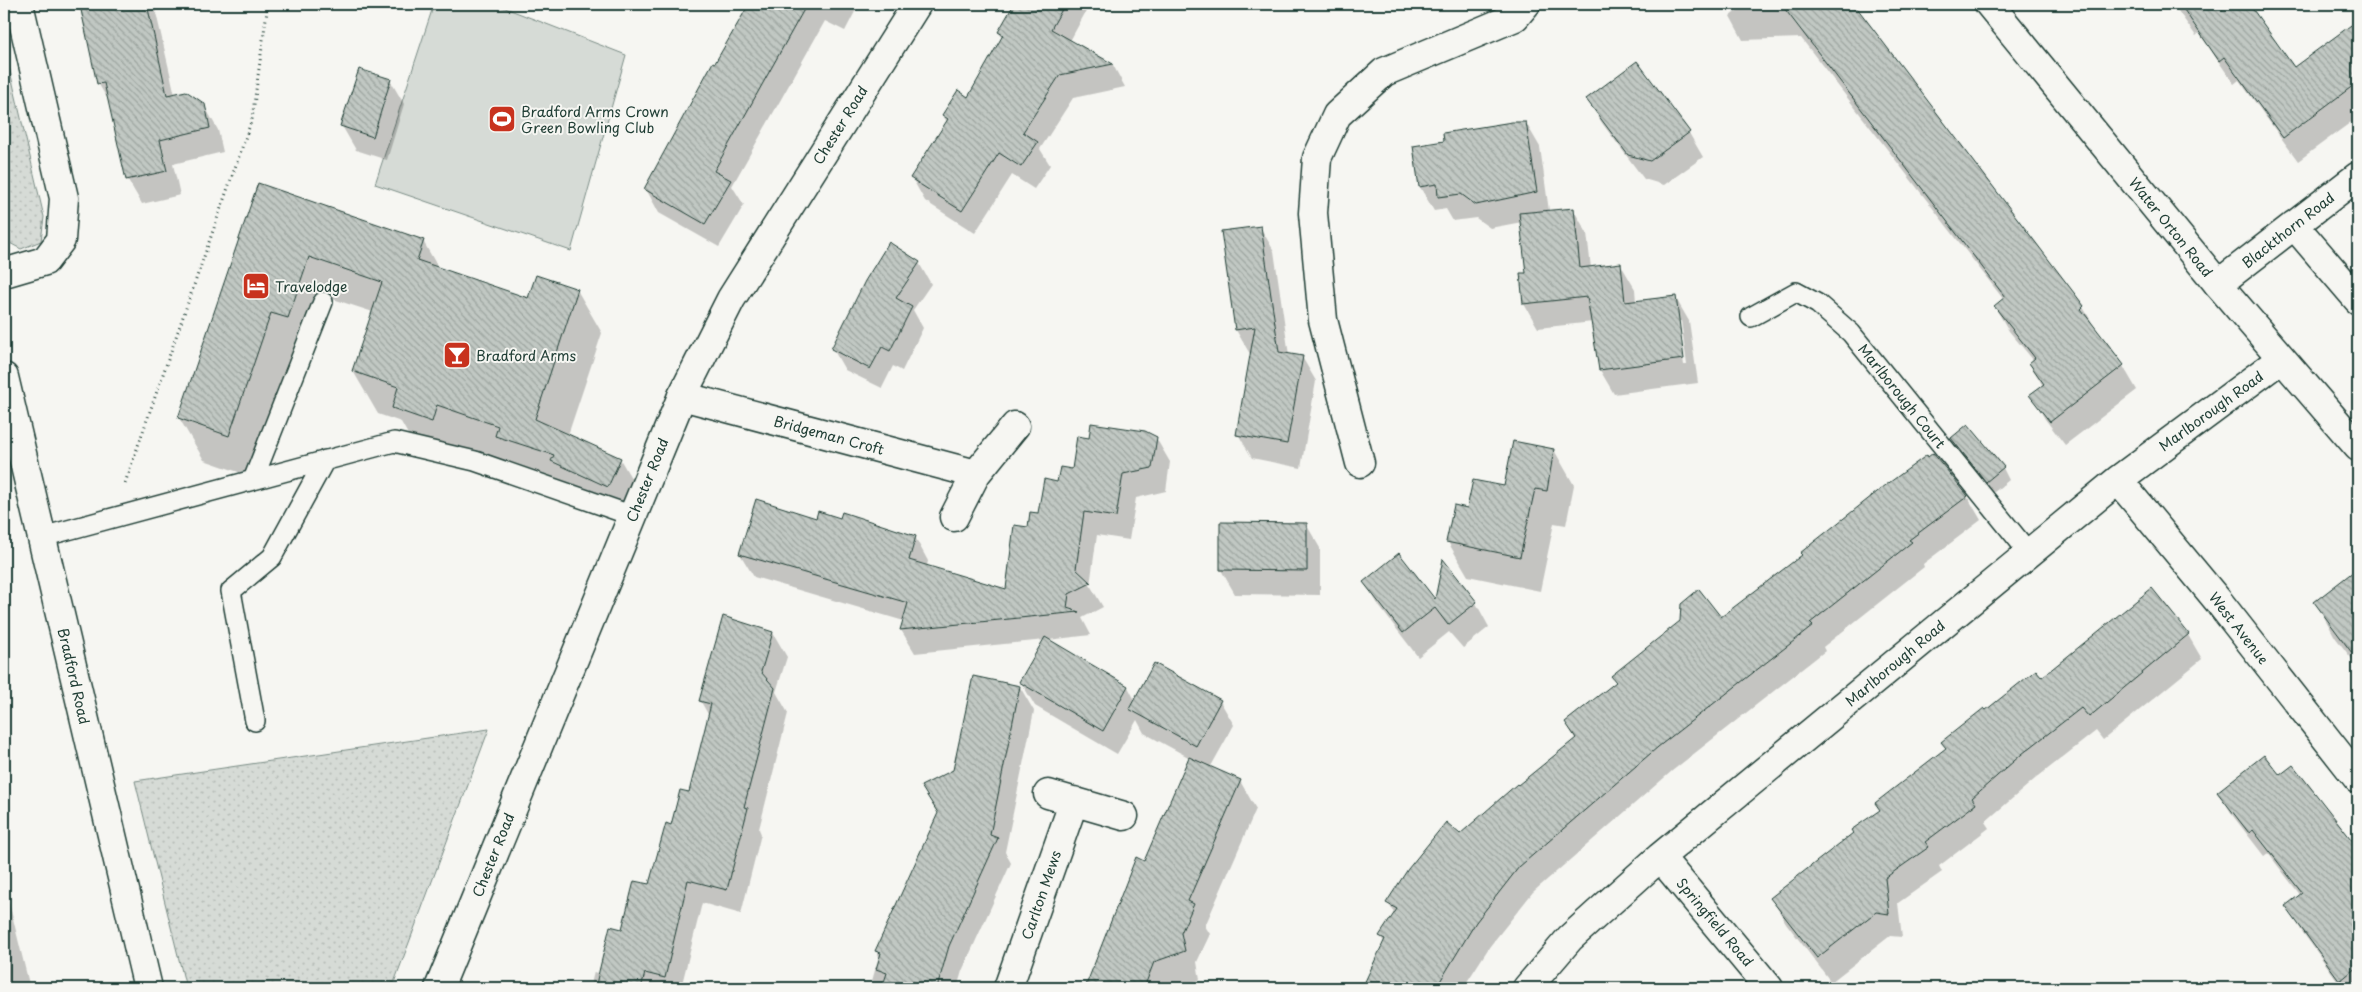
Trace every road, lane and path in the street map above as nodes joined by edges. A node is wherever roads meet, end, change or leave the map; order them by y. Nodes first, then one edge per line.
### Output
1 (19, 4) edge
2 (268, 4) edge
3 (917, 4) edge
4 (1526, 4) edge
5 (1989, 4) edge
6 (2358, 176) edge
7 (2294, 225) junction
8 (4, 272) edge
9 (2218, 284) junction
10 (2358, 300) edge
11 (323, 302) dead end
12 (1751, 317) dead end
13 (2281, 359) junction
14 (4, 377) edge
15 (682, 396) junction
16 (1015, 426) dead end
17 (2358, 447) edge
18 (325, 460) junction
19 (1360, 463) dead end
20 (976, 474) junction
21 (252, 480) junction
22 (2118, 480) junction
23 (633, 516) junction
24 (954, 517) dead end
25 (112, 520) junction
26 (42, 537) junction
27 (2029, 553) junction
28 (255, 721) dead end
29 (2358, 779) edge
30 (1048, 794) dead end
31 (1074, 801) junction
32 (1124, 816) dead end
33 (1660, 857) junction
34 (143, 985) edge
35 (439, 988) edge
36 (1008, 988) edge
37 (1527, 988) edge
38 (1769, 988) edge

1 - 8 street
2 - 25 path
3 - 15 street, Chester Road
4 - 19 street
5 - 9 street, Water Orton Road
6 - 7 street, Blackthorn Road
7 - 9 street, Blackthorn Road
7 - 10 street
9 - 13 street, Water Orton Road
11 - 21 lane
12 - 27 lane, Marlborough Court
13 - 17 street, Water Orton Road
13 - 22 street, Marlborough Road
14 - 26 street, Bradford Road
15 - 20 street, Bridgeman Croft
15 - 23 street, Chester Road
16 - 20 street
18 - 21 lane
18 - 23 lane
18 - 28 lane
20 - 24 street
21 - 25 lane
22 - 27 street, Marlborough Road
22 - 29 street, West Avenue
23 - 35 street, Chester Road
25 - 26 lane
26 - 34 street, Bradford Road
27 - 33 street, Marlborough Road
30 - 31 street
31 - 32 street
31 - 36 street, Carlton Mews
33 - 37 street, Marlborough Road
33 - 38 street, Springfield Road

